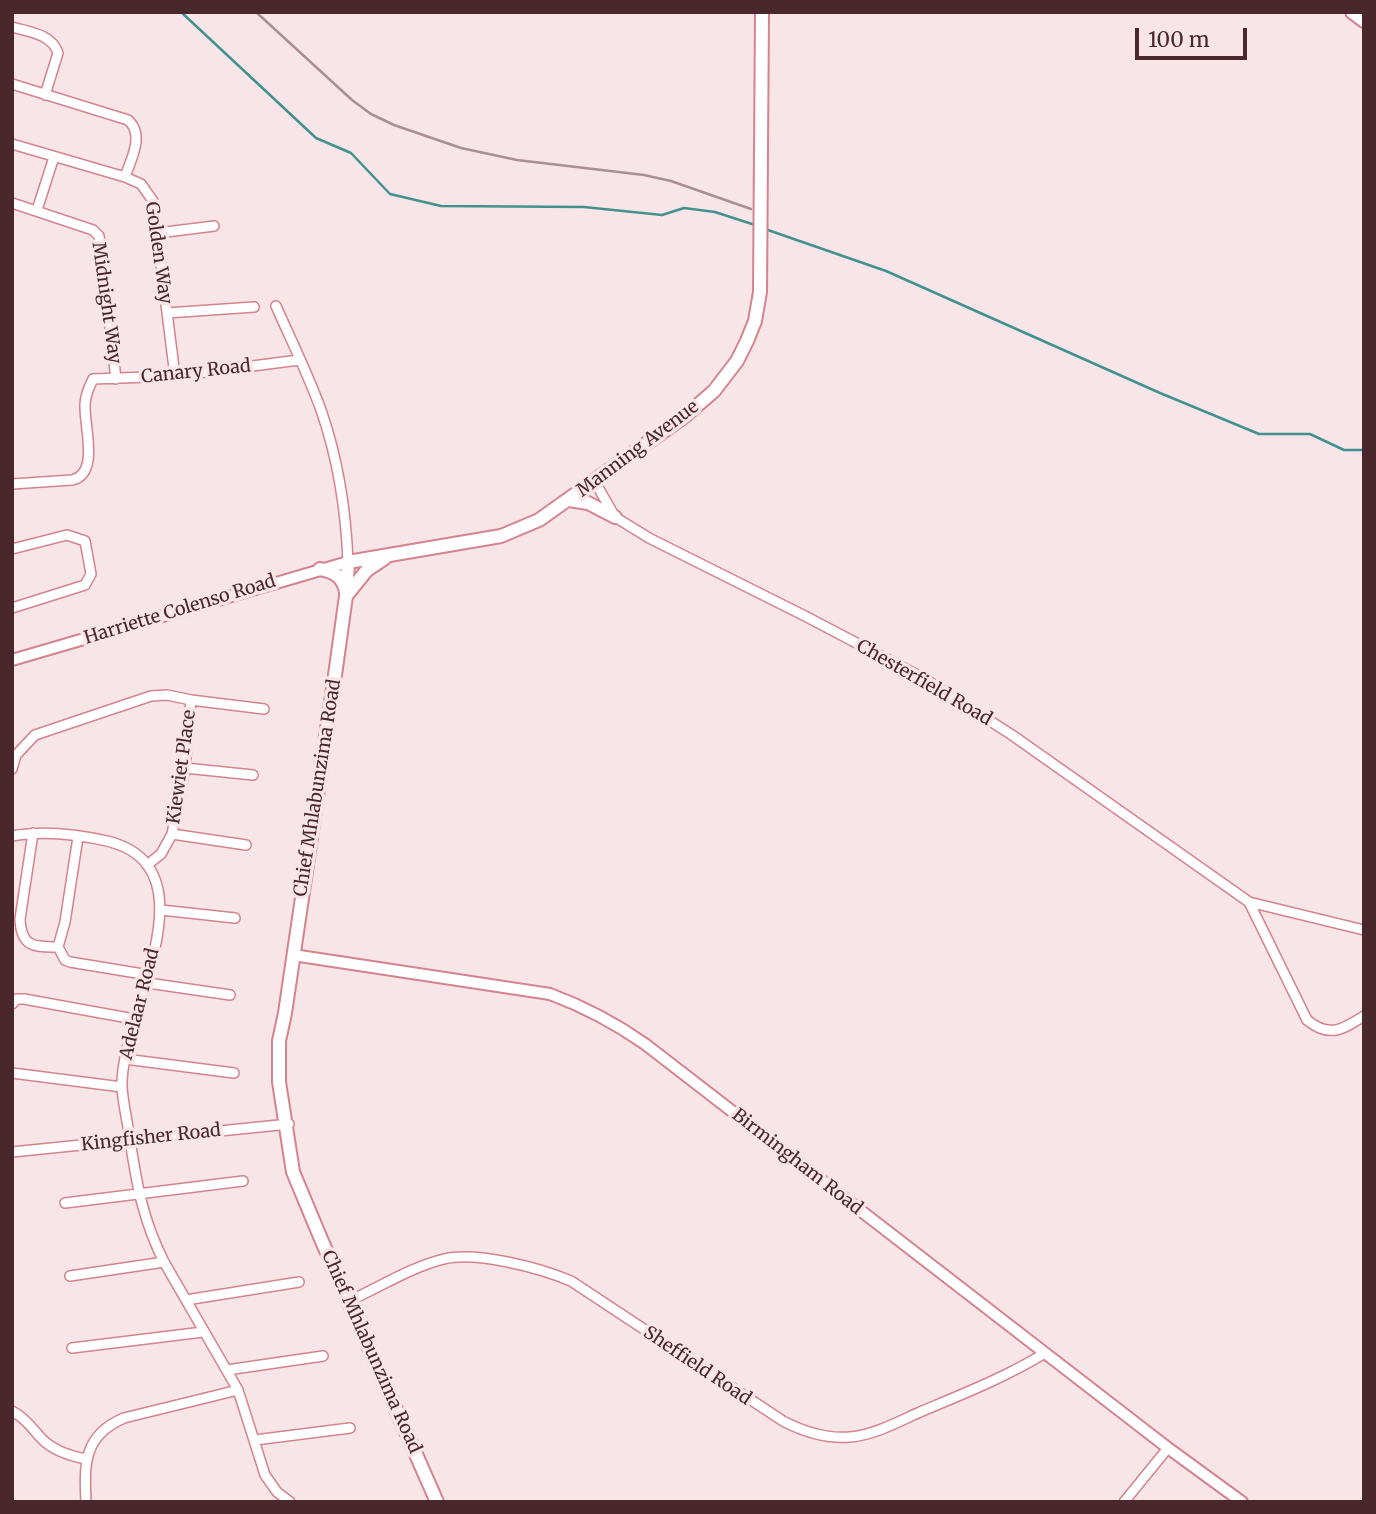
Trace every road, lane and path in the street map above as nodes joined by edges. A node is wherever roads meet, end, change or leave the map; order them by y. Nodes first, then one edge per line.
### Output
1 (762, 12) edge
2 (1352, 12) edge
3 (1364, 21) edge
4 (12, 27) edge
5 (12, 85) edge
6 (45, 95) junction
7 (12, 144) edge
8 (54, 157) junction
9 (125, 177) junction
10 (12, 203) edge
11 (37, 211) junction
12 (214, 226) dead end
13 (158, 233) junction
14 (276, 306) dead end
15 (254, 307) dead end
16 (167, 313) junction
17 (299, 360) junction
18 (175, 376) junction
19 (116, 379) junction
20 (594, 482) junction
21 (12, 484) edge
22 (569, 499) junction
23 (615, 517) junction
24 (12, 549) edge
25 (394, 553) junction
26 (348, 562) junction
27 (320, 569) junction
28 (346, 596) junction
29 (12, 608) edge
30 (12, 660) edge
31 (191, 700) junction
32 (264, 709) dead end
33 (185, 768) junction
34 (12, 769) edge
35 (253, 775) dead end
36 (33, 833) junction
37 (172, 834) junction
38 (12, 836) edge
39 (78, 836) junction
40 (246, 845) dead end
41 (147, 865) junction
42 (1249, 902) junction
43 (161, 910) junction
44 (235, 918) dead end
45 (1364, 930) edge
46 (58, 947) junction
47 (293, 955) junction
48 (148, 979) junction
49 (230, 995) dead end
50 (12, 1004) edge
51 (1364, 1016) edge
52 (134, 1019) junction
53 (125, 1059) junction
54 (12, 1073) edge
55 (234, 1073) dead end
56 (122, 1087) junction
57 (287, 1124) junction
58 (130, 1140) junction
59 (12, 1152) edge
60 (243, 1181) dead end
61 (138, 1194) junction
62 (65, 1203) dead end
63 (164, 1262) junction
64 (70, 1276) dead end
65 (299, 1282) dead end
66 (186, 1300) junction
67 (349, 1301) junction
68 (202, 1332) junction
69 (72, 1348) dead end
70 (1045, 1353) junction
71 (323, 1356) dead end
72 (227, 1370) junction
73 (238, 1390) junction
74 (12, 1411) edge
75 (350, 1428) dead end
76 (255, 1440) junction
77 (1168, 1448) junction
78 (86, 1459) junction
79 (86, 1502) edge
80 (290, 1502) edge
81 (437, 1502) edge
82 (1124, 1502) edge
83 (1242, 1502) edge

1 - 20 main road, Manning Avenue
2 - 3 main road
4 - 6 street
5 - 6 street
6 - 9 street
7 - 8 street, Golden Way
8 - 9 street, Golden Way
8 - 11 street
9 - 13 street, Golden Way
10 - 11 street, Midnight Way
11 - 19 street, Midnight Way
12 - 13 street
13 - 16 street, Golden Way
14 - 17 street
15 - 16 street
16 - 18 street, Golden Way
17 - 18 street, Canary Road
17 - 26 street
18 - 19 street, Canary Road
19 - 21 street, Canary Road
20 - 22 main road, Manning Avenue
20 - 23 street, Chesterfield Road
22 - 23 main road
22 - 25 main road, Manning Avenue
23 - 42 street, Chesterfield Road
24 - 29 street
25 - 26 main road, Manning Avenue
25 - 28 main road
26 - 27 street, Harriette Colenso Road
26 - 28 main road, Chief Mhlabunzima Road
27 - 28 main road
27 - 30 street, Harriette Colenso Road
28 - 47 main road, Chief Mhlabunzima Road
31 - 32 street
31 - 33 street, Kiewiet Place
31 - 34 street
33 - 35 street
33 - 37 street, Kiewiet Place
36 - 38 street
36 - 39 street
36 - 46 street
37 - 40 street
37 - 41 street, Kiewiet Place
39 - 41 street
39 - 46 street
41 - 43 street, Adelaar Road
42 - 45 street, Chesterfield Road
42 - 51 street, Chesterfield Road
43 - 44 street
43 - 48 street, Adelaar Road
46 - 48 street
47 - 57 main road, Chief Mhlabunzima Road
47 - 70 street, Birmingham Road
48 - 49 street
48 - 52 street, Adelaar Road
50 - 52 street
52 - 53 street, Adelaar Road
53 - 55 street
53 - 56 street, Adelaar Road
54 - 56 street
56 - 58 street, Adelaar Road
57 - 58 street, Kingfisher Road
57 - 67 main road, Chief Mhlabunzima Road
58 - 59 street, Kingfisher Road
58 - 61 street, Adelaar Road
60 - 61 street
61 - 62 street
61 - 63 street, Adelaar Road
63 - 64 street
63 - 66 street, Adelaar Road
65 - 66 street
66 - 68 street, Adelaar Road
67 - 70 street, Sheffield Road
67 - 81 main road, Chief Mhlabunzima Road
68 - 69 street
68 - 72 street, Adelaar Road
70 - 77 street, Birmingham Road
71 - 72 street
72 - 73 street, Adelaar Road
73 - 76 street, Adelaar Road
73 - 78 street
74 - 78 street
75 - 76 street
76 - 80 street, Adelaar Road
77 - 82 street
77 - 83 street, Birmingham Road
78 - 79 street

